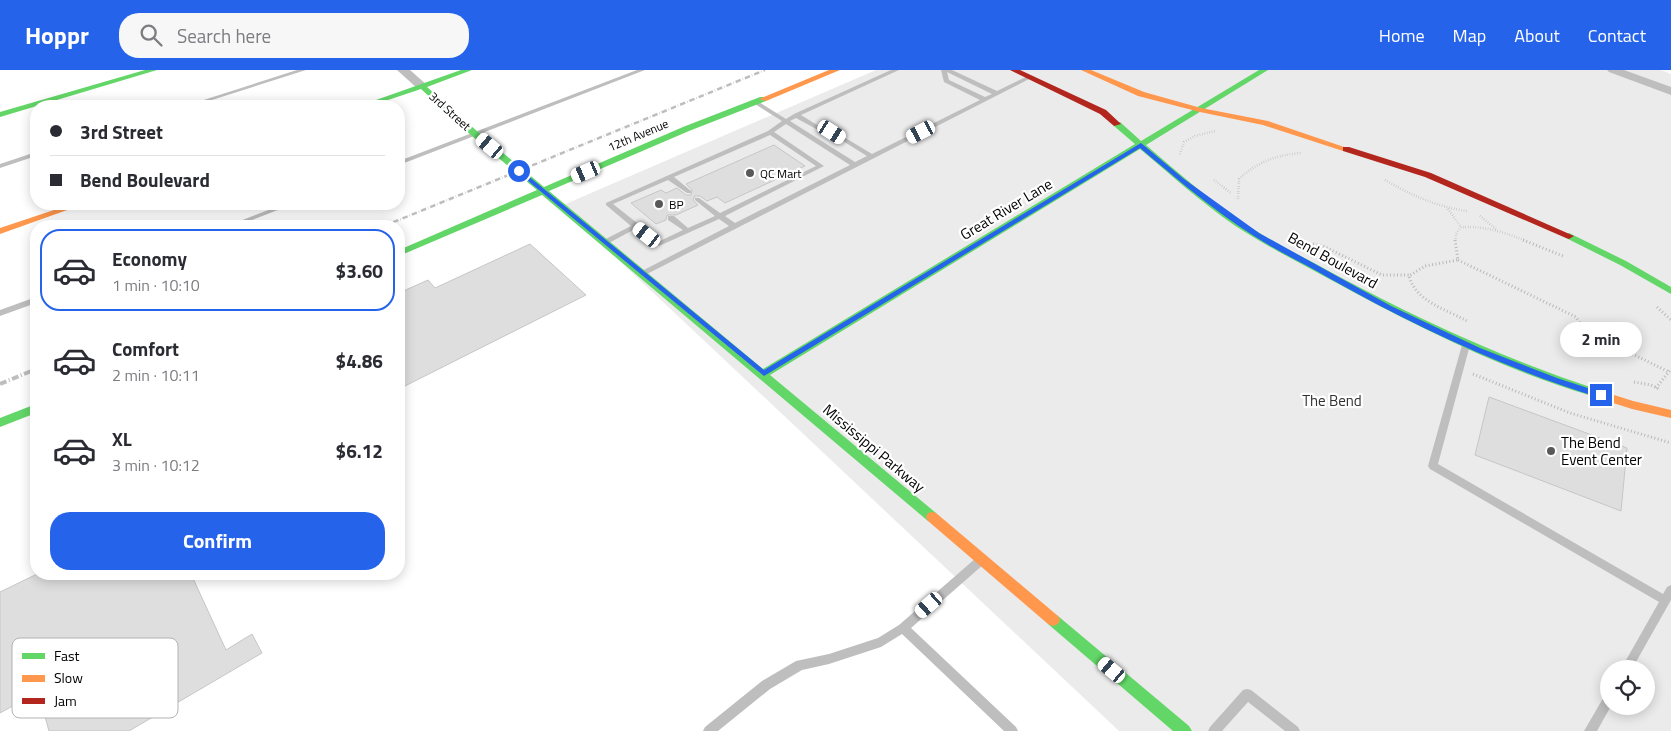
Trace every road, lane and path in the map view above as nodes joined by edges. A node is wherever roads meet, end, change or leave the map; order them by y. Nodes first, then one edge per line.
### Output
1 (153, 70) edge
2 (302, 70) edge
3 (403, 70) edge
4 (468, 70) edge
5 (642, 70) edge
6 (836, 70) edge
7 (896, 70) edge
8 (945, 70) edge
9 (1014, 70) edge
10 (1085, 70) edge
11 (1264, 70) edge
12 (1613, 70) edge
13 (1030, 78) junction
14 (422, 86) junction
15 (1671, 92) edge
16 (996, 94) junction
17 (51, 100) edge
18 (207, 100) edge
19 (381, 100) edge
20 (985, 100) junction
21 (757, 102) junction
22 (30, 106) edge
23 (1200, 110) junction
24 (0, 115) edge
25 (796, 115) junction
26 (787, 122) junction
27 (1222, 131) dead end
28 (770, 132) junction
29 (475, 134) junction
30 (1141, 145) junction
31 (1287, 149) dead end
32 (30, 156) edge
33 (872, 157) junction
34 (1180, 158) dead end
35 (405, 161) edge
36 (855, 165) junction
37 (0, 166) edge
38 (669, 177) junction
39 (1208, 177) dead end
40 (1383, 178) dead end
41 (542, 190) junction
42 (637, 191) junction
43 (689, 192) dead end
44 (645, 197) dead end
45 (697, 199) dead end
46 (1238, 199) junction
47 (1244, 204) dead end
48 (1447, 208) junction
49 (62, 210) edge
50 (274, 210) edge
51 (720, 216) junction
52 (671, 218) dead end
53 (33, 220) edge
54 (246, 220) edge
55 (30, 221) edge
56 (636, 226) junction
57 (734, 226) junction
58 (1461, 227) junction
59 (1497, 230) junction
60 (0, 231) edge
61 (688, 231) junction
62 (604, 242) junction
63 (1306, 242) dead end
64 (405, 250) edge
65 (1566, 257) dead end
66 (1458, 260) junction
67 (642, 273) junction
68 (1410, 275) junction
69 (1671, 292) edge
70 (30, 302) edge
71 (1654, 304) dead end
72 (0, 314) edge
73 (1671, 320) edge
74 (1470, 323) dead end
75 (1466, 344) junction
76 (1460, 367) junction
77 (1670, 371) edge
78 (764, 374) junction
79 (1626, 381) dead end
80 (1656, 388) junction
81 (1664, 392) dead end
82 (30, 410) edge
83 (1671, 414) edge
84 (0, 423) edge
85 (1671, 443) edge
86 (982, 560) junction
87 (1671, 590) edge
88 (1665, 600) junction
89 (902, 628) junction
90 (1631, 660) edge
91 (1600, 714) edge
92 (709, 731) edge
93 (1012, 731) edge
94 (1184, 731) edge
95 (1214, 731) edge
96 (1294, 731) edge
97 (1590, 731) edge

1 - 17 street
2 - 18 lane
3 - 14 street, 3rd Street
4 - 14 street
5 - 29 lane
6 - 21 street, 12th Avenue
7 - 25 lane
8 - 16 lane
8 - 20 lane
9 - 13 street, Bend Boulevard
10 - 23 street
11 - 23 street, Great River Lane
12 - 15 street
13 - 16 lane
13 - 30 street, Bend Boulevard
14 - 19 street
14 - 29 street, 3rd Street
16 - 20 lane
20 - 33 lane
21 - 26 lane
21 - 41 street, 12th Avenue
22 - 24 street
23 - 30 street, Great River Lane
23 - 69 street
25 - 26 lane
25 - 33 lane
26 - 28 lane
26 - 36 lane
27 - 34 path
28 - 38 lane
28 - 51 lane
29 - 35 lane
29 - 41 street, 3rd Street
30 - 75 street, Bend Boulevard
30 - 78 street, Great River Lane
31 - 46 path
32 - 37 lane
33 - 36 lane
36 - 57 lane
38 - 42 lane
38 - 43 lane
39 - 46 path
40 - 48 path
41 - 62 street, Mississippi Parkway
41 - 64 street, 12th Avenue
42 - 44 lane
42 - 56 lane
45 - 51 lane
46 - 47 path
48 - 58 path
48 - 59 path
49 - 53 street
50 - 54 lane
51 - 57 lane
51 - 61 lane
52 - 61 lane
55 - 60 street
56 - 61 lane
56 - 62 lane
57 - 67 lane
58 - 59 path
58 - 66 path
59 - 65 path
62 - 67 street, Mississippi Parkway
63 - 68 path
66 - 68 path
66 - 77 path
67 - 78 street, Mississippi Parkway
68 - 74 path
70 - 72 lane
71 - 73 path
75 - 76 lane
75 - 83 street, Bend Boulevard
76 - 85 path
76 - 88 lane
77 - 80 path
78 - 86 street, Mississippi Parkway
79 - 80 path
80 - 81 path
82 - 84 street
86 - 89 lane
86 - 94 street, Mississippi Parkway
87 - 88 lane
88 - 90 lane
89 - 92 lane
89 - 93 lane
91 - 97 lane
95 - 96 lane

